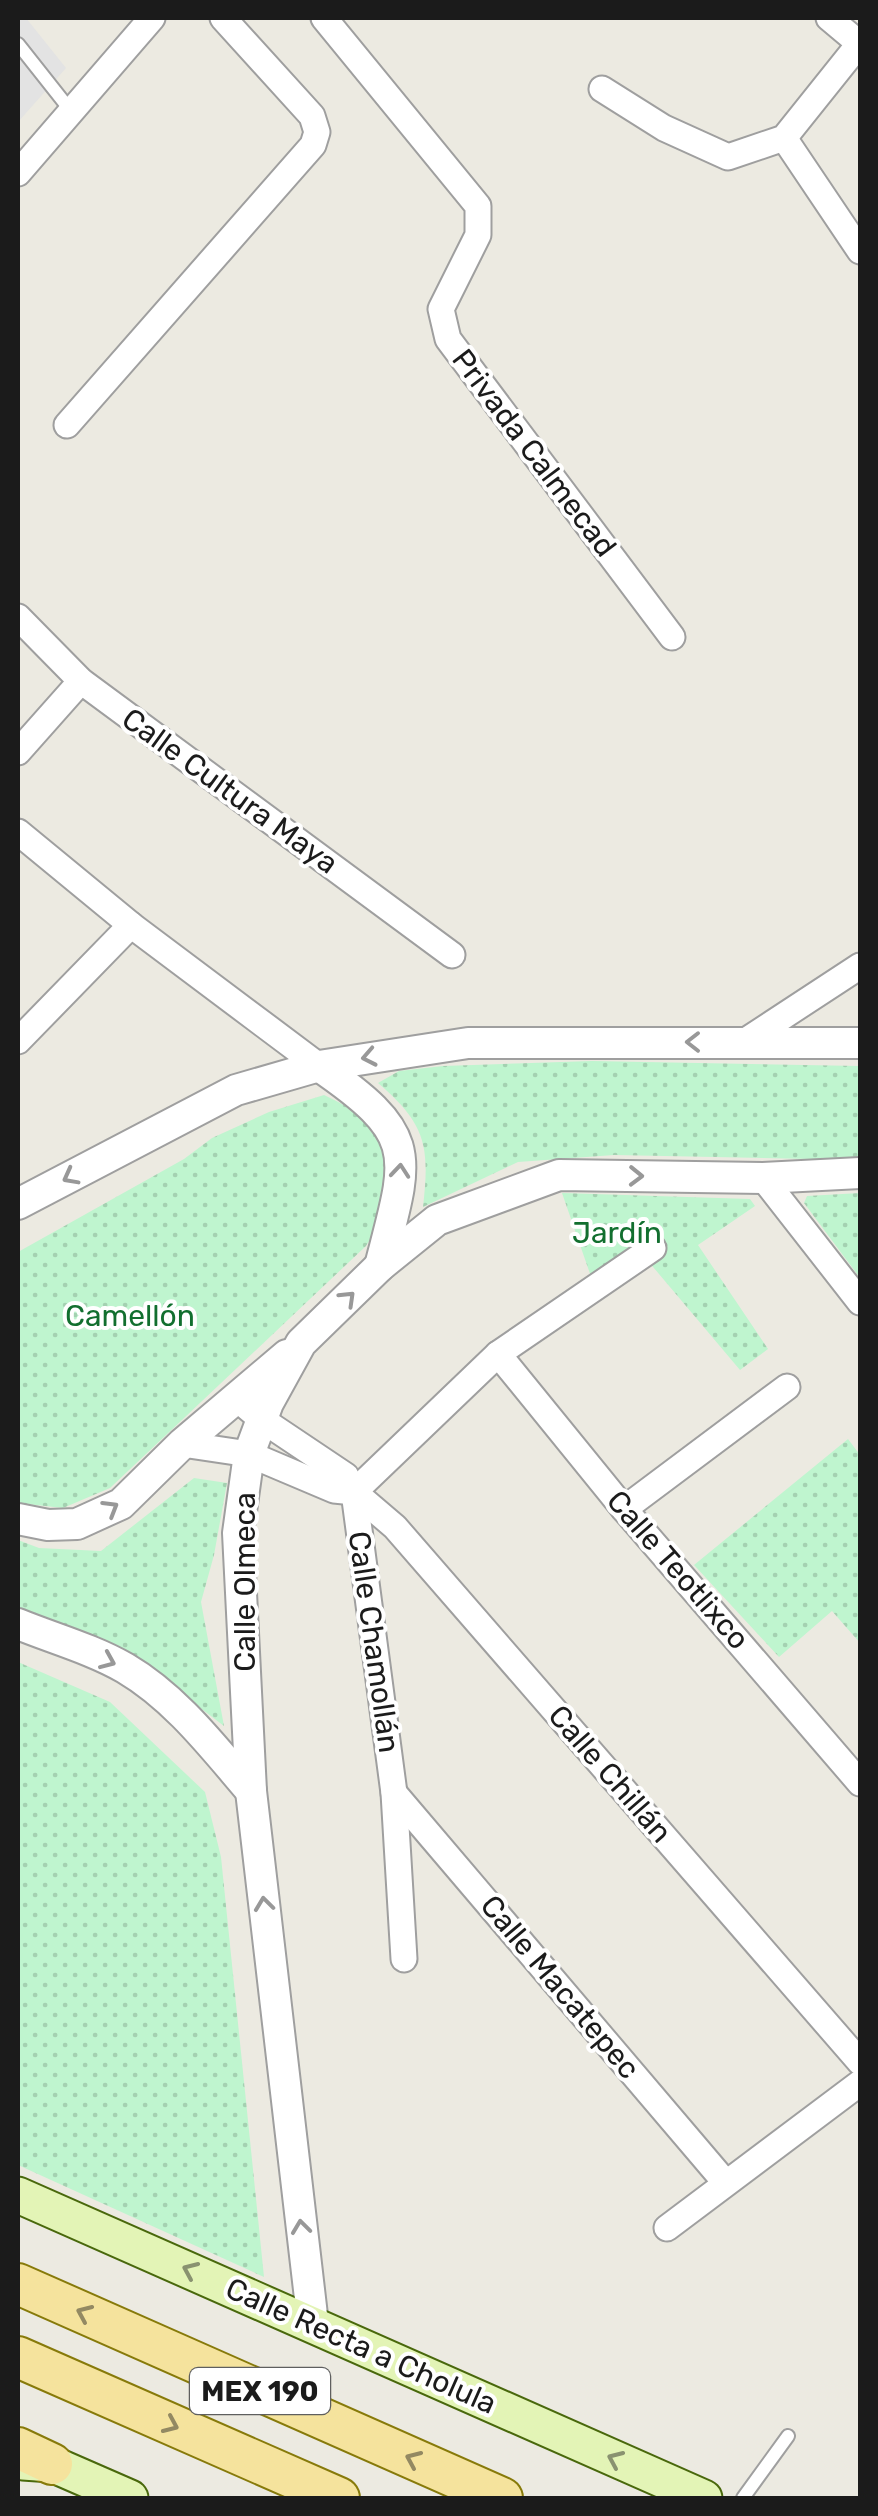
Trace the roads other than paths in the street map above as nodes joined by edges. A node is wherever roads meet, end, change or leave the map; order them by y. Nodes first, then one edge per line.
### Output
1 (152, 18) edge
2 (223, 18) edge
3 (324, 18) edge
4 (829, 18) edge
5 (18, 44) edge
6 (860, 44) edge
7 (602, 89) dead end
8 (72, 111) junction
9 (784, 138) junction
10 (21, 162) edge
11 (860, 252) edge
12 (66, 426) dead end
13 (18, 617) edge
14 (672, 637) dead end
15 (81, 681) junction
16 (18, 752) edge
17 (18, 832) edge
18 (131, 926) junction
19 (452, 955) dead end
20 (860, 966) edge
21 (18, 1040) edge
22 (744, 1042) junction
23 (860, 1043) edge
24 (319, 1066) junction
25 (860, 1173) edge
26 (763, 1178) junction
27 (18, 1204) edge
28 (653, 1248) dead end
29 (380, 1266) junction
30 (860, 1302) edge
31 (301, 1342) junction
32 (498, 1354) junction
33 (787, 1387) dead end
34 (236, 1398) junction
35 (261, 1418) junction
36 (182, 1444) junction
37 (249, 1454) junction
38 (354, 1492) junction
39 (624, 1509) junction
40 (18, 1519) edge
41 (18, 1624) edge
42 (860, 1783) edge
43 (251, 1792) junction
44 (394, 1793) junction
45 (404, 1959) dead end
46 (860, 2062) edge
47 (860, 2083) edge
48 (725, 2182) junction
49 (18, 2195) edge
50 (666, 2228) dead end
51 (18, 2284) edge
52 (313, 2324) junction
53 (18, 2358) edge
54 (788, 2436) dead end
55 (29, 2458) edge
56 (130, 2498) edge
57 (339, 2498) edge
58 (502, 2498) edge
59 (704, 2498) edge
60 (742, 2498) edge

1 - 8 street
2 - 12 street
3 - 14 street, Privada Calmecad
4 - 6 street
5 - 8 lane
6 - 9 street
7 - 9 street
8 - 10 street
9 - 11 street
13 - 15 street, Calle Cultura Maya
15 - 16 street
15 - 19 street, Calle Cultura Maya
17 - 18 street
18 - 21 street
18 - 24 street
20 - 22 street
22 - 23 street
22 -> 24 street
24 -> 27 street
29 -> 24 street
25 - 26 street, Calle Olmeca
29 -> 26 street, Calle Olmeca
26 - 30 street
28 - 32 street
31 -> 29 street, Calle Olmeca
31 - 34 street
31 - 35 street, Calle Olmeca
32 - 38 street
32 - 39 street, Calle Teotlixco
33 - 39 street
34 - 35 street, Calle Chillán
34 - 36 street
35 - 37 street, Calle Olmeca
35 - 38 street, Calle Chillán
36 - 37 street, Calle Chillán
40 -> 36 street
37 - 38 street, Calle Chillán
37 - 43 street, Calle Olmeca
38 - 44 street, Calle Chamollán
38 - 46 street, Calle Chillán
39 - 42 street, Calle Teotlixco
41 -> 43 street
52 -> 43 street, Calle Olmeca
44 - 45 street, Calle Chamollán
44 - 48 street, Calle Macatepec
47 - 48 street
48 - 50 street
52 -> 49 main road, Calle Recta a Cholula
58 -> 51 main road, MEX 190
59 -> 52 main road, Calle Recta a Cholula
53 -> 57 main road, MEX 190
54 - 60 lane
55 - 56 main road

